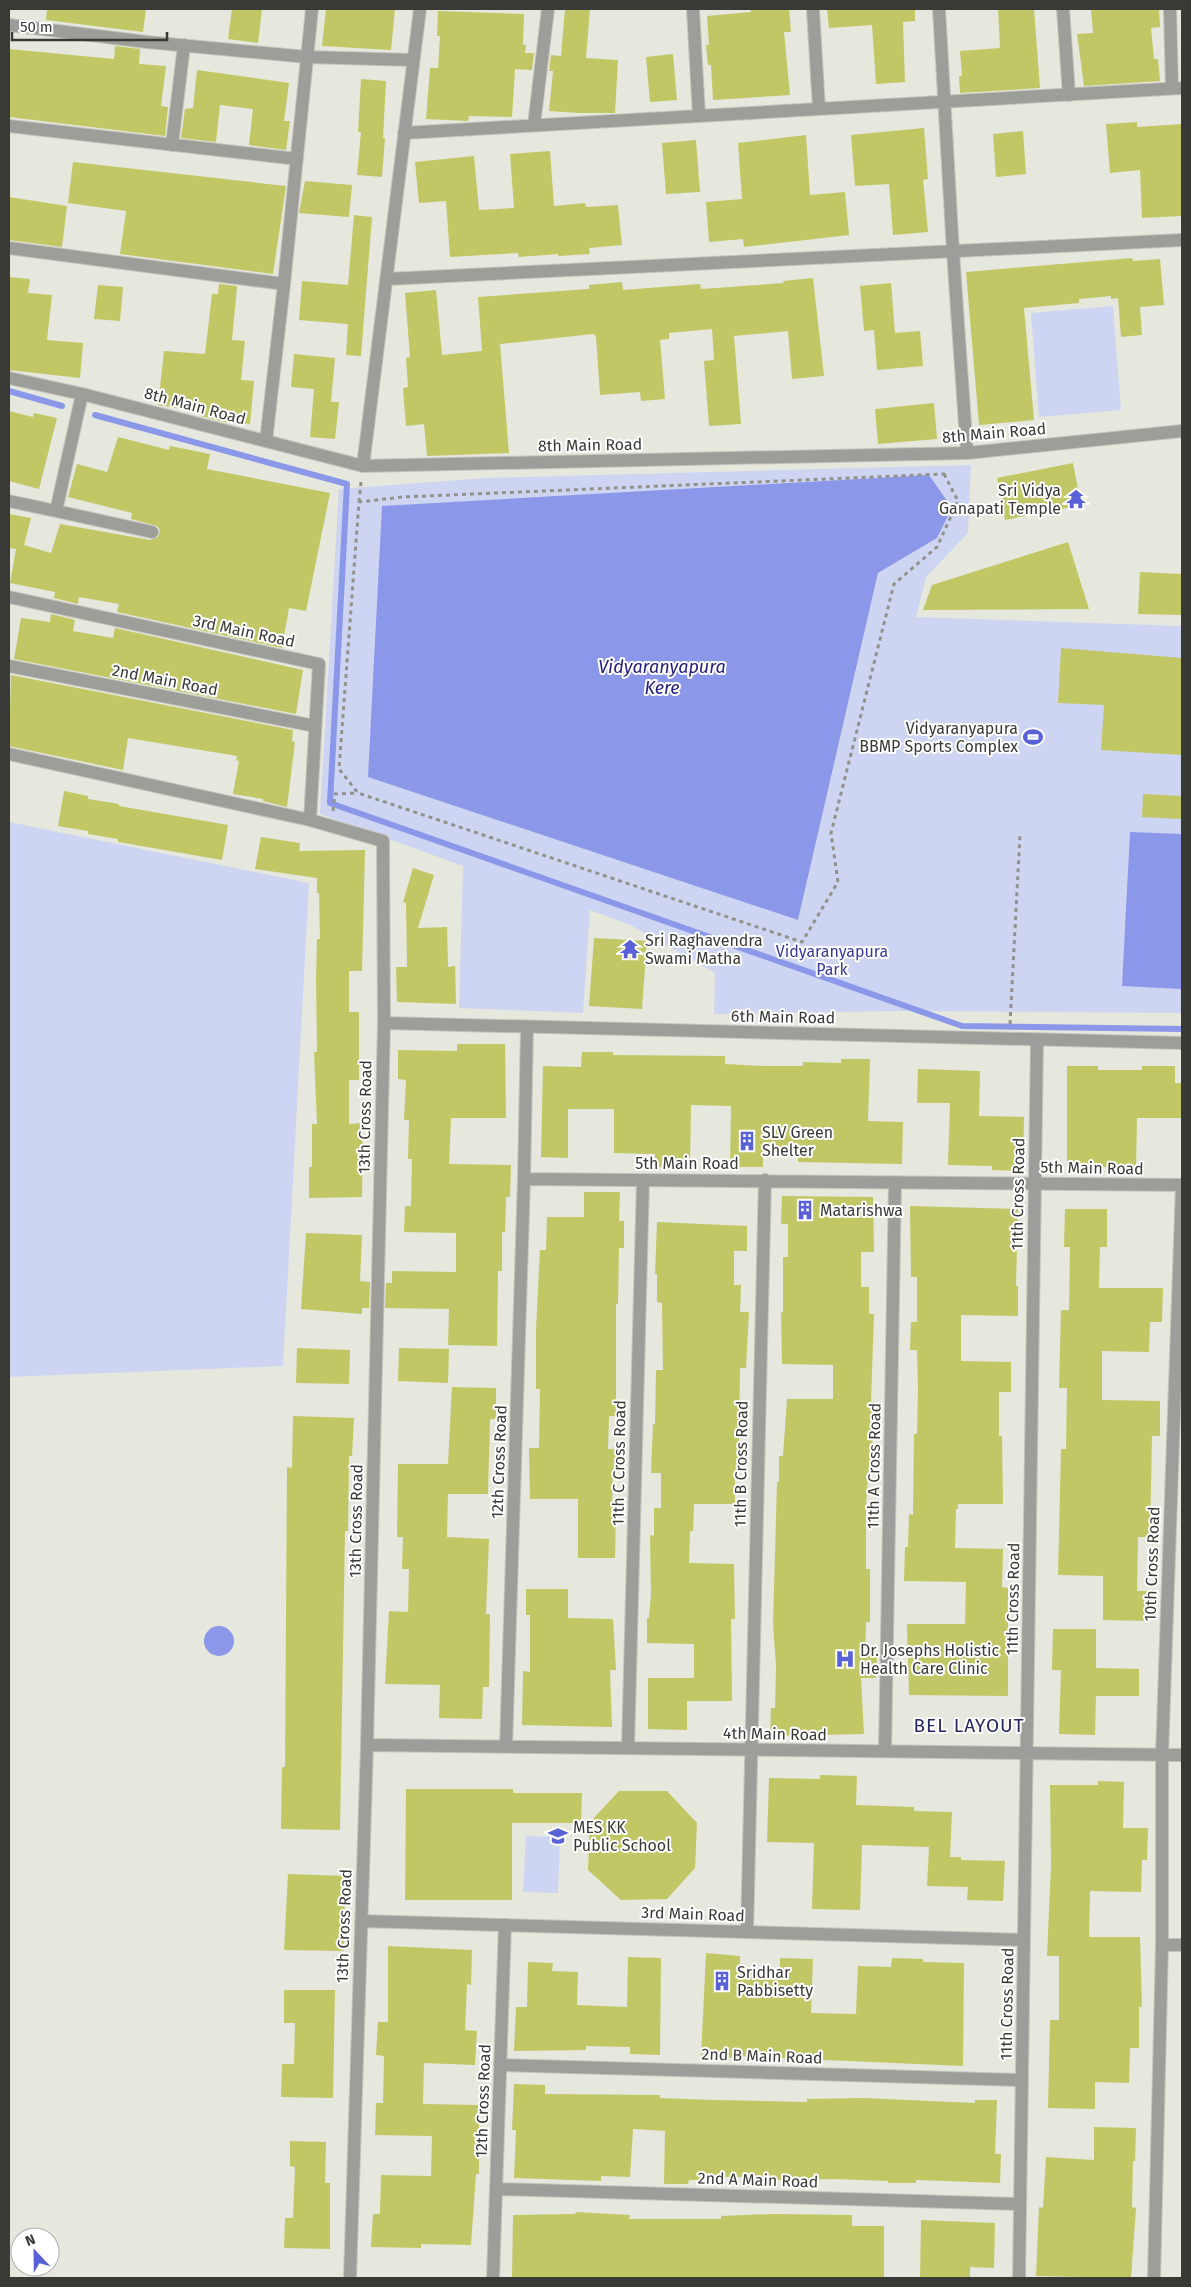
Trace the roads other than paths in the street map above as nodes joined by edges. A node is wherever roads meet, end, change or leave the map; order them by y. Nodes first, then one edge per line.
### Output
1 (312, 9) edge
2 (420, 9) edge
3 (548, 9) edge
4 (693, 9) edge
5 (813, 9) edge
6 (939, 9) edge
7 (1063, 9) edge
8 (1170, 9) edge
9 (9, 25) edge
10 (184, 45) junction
11 (307, 57) junction
12 (413, 60) junction
13 (1177, 88) edge
14 (1069, 95) junction
15 (945, 102) junction
16 (819, 109) junction
17 (698, 116) junction
18 (534, 125) junction
19 (9, 126) edge
20 (404, 133) junction
21 (172, 145) junction
22 (297, 159) junction
23 (1182, 240) edge
24 (9, 248) edge
25 (952, 252) junction
26 (387, 279) junction
27 (284, 284) junction
28 (9, 378) edge
29 (82, 394) junction
30 (1182, 431) edge
31 (266, 441) junction
32 (967, 453) junction
33 (363, 466) junction
34 (9, 501) edge
35 (56, 511) junction
36 (152, 532) dead end
37 (9, 597) edge
38 (9, 666) edge
39 (315, 726) junction
40 (9, 754) edge
41 (310, 820) junction
42 (384, 1023) junction
43 (527, 1027) junction
44 (1037, 1040) junction
45 (1182, 1043) edge
46 (524, 1179) junction
47 (643, 1180) junction
48 (765, 1180) junction
49 (895, 1182) junction
50 (1035, 1183) junction
51 (1182, 1185) edge
52 (367, 1744) junction
53 (506, 1746) junction
54 (628, 1748) junction
55 (751, 1750) junction
56 (885, 1751) junction
57 (1026, 1753) junction
58 (1162, 1755) junction
59 (1182, 1755) edge
60 (361, 1920) junction
61 (505, 1925) junction
62 (747, 1932) junction
63 (1024, 1940) junction
64 (1162, 1945) junction
65 (1182, 1945) edge
66 (500, 2065) junction
67 (1022, 2080) junction
68 (496, 2189) junction
69 (1020, 2204) junction
70 (350, 2278) edge
71 (493, 2278) edge
72 (1019, 2278) edge
73 (1154, 2278) edge

1 - 11 street
2 - 12 street
3 - 18 street
4 - 17 street
5 - 16 street
6 - 15 street
7 - 14 street
8 - 13 street
9 - 10 street
10 - 11 street
10 - 21 street
11 - 12 street
11 - 22 street
12 - 20 street
13 - 14 street
14 - 15 street
15 - 16 street
15 - 25 street
16 - 17 street
17 - 18 street
18 - 20 street
19 - 21 street
20 - 26 street
21 - 22 street
22 - 27 street
23 - 25 street
24 - 27 street
25 - 26 street
25 - 32 street
26 - 33 street
27 - 31 street
28 - 29 street, 8th Main Road
29 - 31 street, 8th Main Road
29 - 35 street
30 - 32 street, 8th Main Road
31 - 33 street, 8th Main Road
32 - 33 street, 8th Main Road
34 - 35 street
35 - 36 street
37 - 39 street, 3rd Main Road
38 - 39 street, 2nd Main Road
39 - 41 street, 3rd Main Road
40 - 41 street, 13th Cross Road
41 - 42 street, 13th Cross Road
42 - 43 street, 6th Main Road
42 - 52 street, 13th Cross Road
43 - 44 street, 6th Main Road
43 - 46 street
44 - 45 street, 6th Main Road
44 - 50 street, 11th Cross Road
46 - 47 street, 5th Main Road
46 - 53 street, 12th Cross Road
47 - 48 street, 5th Main Road
47 - 54 street, 11th C Cross Road
48 - 49 street, 5th Main Road
48 - 55 street, 11th B Cross Road
49 - 50 street, 5th Main Road
49 - 56 street, 11th A Cross Road
50 - 51 street, 5th Main Road
50 - 57 street, 11th Cross Road
51 - 58 street, 10th Cross Road
52 - 53 street, 4th Main Road
52 - 60 street, 13th Cross Road
53 - 54 street, 4th Main Road
54 - 55 street, 4th Main Road
55 - 56 street, 4th Main Road
55 - 62 street, 11th B Cross Road
56 - 57 street, 4th Main Road
57 - 58 street, 4th Main Road
57 - 63 street, 11th Cross Road
58 - 59 street, 4th Main Road
58 - 64 street, 10th Cross Road
60 - 61 street, 3rd Main Road
60 - 70 street, 13th Cross Road
61 - 62 street, 3rd Main Road
61 - 66 street, 12th Cross Road
62 - 63 street, 3rd Main Road
63 - 67 street, 11th Cross Road
64 - 65 street
64 - 73 street, 10th Cross Road
66 - 67 street, 2nd B Main Road
66 - 68 street, 12th Cross Road
67 - 69 street, 11th Cross Road
68 - 69 street, 2nd A Main Road
68 - 71 street, 12th Cross Road
69 - 72 street, 11th Cross Road

